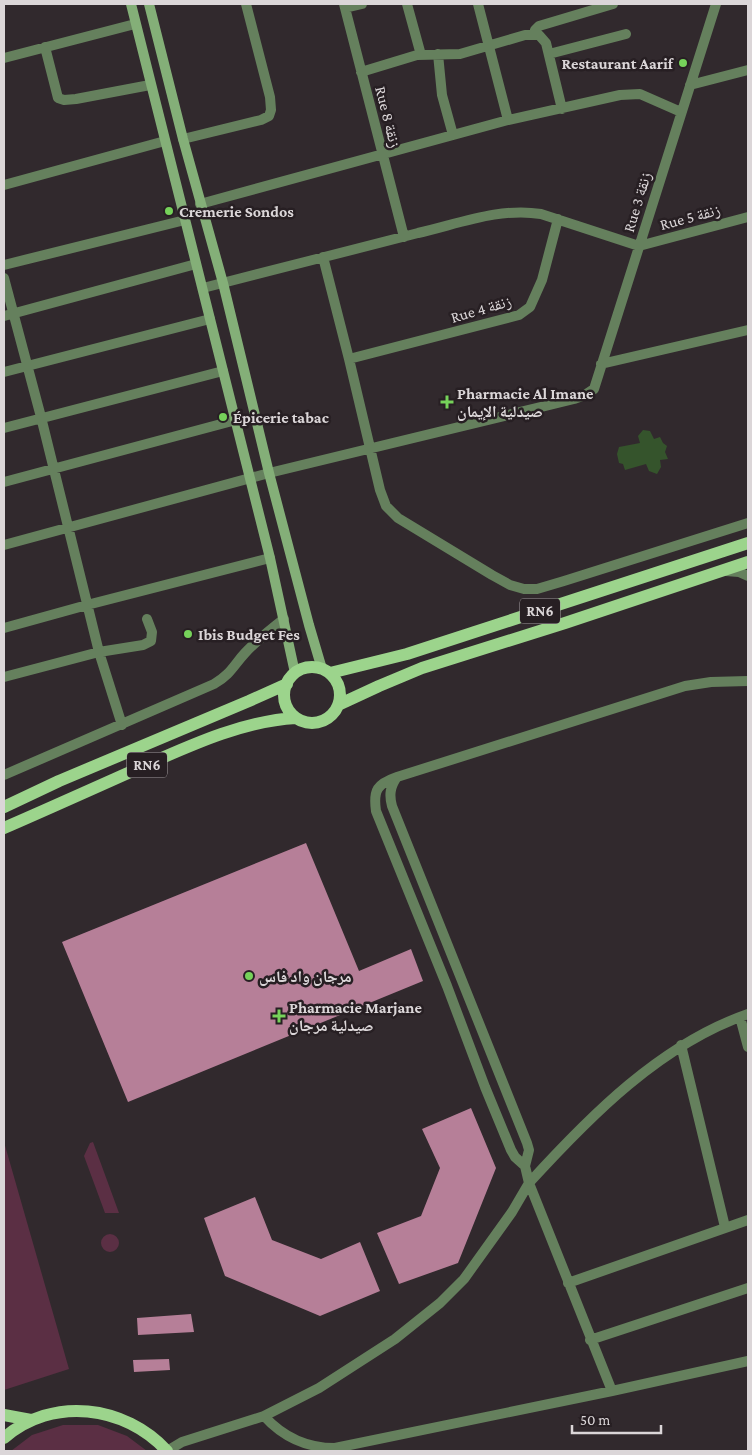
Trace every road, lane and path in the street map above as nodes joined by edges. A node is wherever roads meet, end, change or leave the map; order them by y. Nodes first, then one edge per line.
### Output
1 (131, 4) edge
2 (150, 4) edge
3 (247, 4) edge
4 (362, 4) edge
5 (407, 4) edge
6 (478, 4) edge
7 (613, 4) edge
8 (716, 4) edge
9 (344, 6) edge
10 (135, 24) junction
11 (534, 34) junction
12 (626, 34) dead end
13 (489, 46) junction
14 (45, 47) junction
15 (438, 54) junction
16 (549, 54) junction
17 (421, 55) junction
18 (4, 58) edge
19 (748, 70) edge
20 (361, 72) junction
21 (150, 85) junction
22 (690, 85) junction
23 (562, 109) junction
24 (681, 112) junction
25 (508, 120) junction
26 (179, 124) junction
27 (161, 129) junction
28 (453, 135) junction
29 (183, 139) junction
30 (165, 141) junction
31 (382, 154) junction
32 (4, 185) edge
33 (200, 204) junction
34 (183, 209) junction
35 (748, 217) edge
36 (558, 219) junction
37 (185, 220) junction
38 (404, 237) junction
39 (638, 246) junction
40 (323, 257) junction
41 (196, 264) junction
42 (4, 265) edge
43 (4, 278) edge
44 (223, 283) junction
45 (203, 288) junction
46 (8, 315) edge
47 (210, 318) junction
48 (748, 330) edge
49 (349, 359) junction
50 (601, 364) junction
51 (26, 366) junction
52 (223, 371) junction
53 (4, 372) edge
54 (41, 417) junction
55 (236, 420) junction
56 (4, 428) edge
57 (369, 448) junction
58 (54, 469) junction
59 (269, 473) junction
60 (250, 478) junction
61 (4, 482) edge
62 (748, 523) edge
63 (68, 528) junction
64 (748, 543) edge
65 (4, 545) edge
66 (270, 558) junction
67 (748, 562) edge
68 (718, 572) junction
69 (748, 576) edge
70 (87, 605) junction
71 (147, 619) dead end
72 (284, 619) junction
73 (4, 628) edge
74 (99, 652) junction
75 (326, 671) junction
76 (296, 673) junction
77 (4, 677) edge
78 (748, 681) edge
79 (287, 684) junction
80 (338, 705) junction
81 (296, 718) junction
82 (122, 725) junction
83 (4, 776) edge
84 (397, 777) junction
85 (4, 807) edge
86 (4, 828) edge
87 (744, 1015) edge
88 (681, 1045) junction
89 (748, 1047) edge
90 (525, 1166) junction
91 (529, 1183) junction
92 (748, 1220) edge
93 (726, 1228) junction
94 (568, 1283) junction
95 (748, 1288) edge
96 (590, 1340) junction
97 (748, 1361) edge
98 (612, 1391) junction
99 (4, 1415) edge
100 (264, 1416) junction
101 (32, 1420) junction
102 (4, 1438) edge
103 (167, 1451) edge

1 - 10 street
2 - 26 street
3 - 29 street
4 - 9 street
5 - 17 street
6 - 13 street
7 - 11 street
8 - 22 street, Rue 3 زنقة
9 - 20 street, Rue 8 زنقة
10 - 14 street
10 - 21 street
11 - 13 street
11 - 16 street
12 - 16 street
13 - 15 street
13 - 25 street
14 - 18 street
14 - 21 street
15 - 17 street
15 - 28 street
16 - 23 street
17 - 20 street
19 - 22 street
20 - 31 street, Rue 8 زنقة
21 - 27 street
22 - 24 street, Rue 3 زنقة
23 - 24 street
23 - 25 street
24 - 39 street, Rue 3 زنقة
25 - 28 street
26 - 27 street
26 - 29 street
27 - 30 street
28 - 31 street
29 - 33 street
30 - 32 street
30 - 34 street
31 - 33 street
31 - 38 street, Rue 8 زنقة
33 - 34 street
33 - 44 street
34 - 37 street
35 - 39 street, Rue 5 زنقة
36 - 38 street
36 - 39 street
36 - 49 street, Rue 4 زنقة
37 - 41 street
37 - 42 street
38 - 40 street
39 - 50 street, Rue 3 زنقة
40 - 44 street
40 - 49 street
41 - 45 street
41 - 46 street
43 - 46 street
44 - 45 street
44 - 59 street
45 - 47 street
46 - 51 street
47 - 51 street
47 - 52 street
48 - 50 street
49 - 57 street
50 - 57 street, Rue 3 زنقة
51 - 53 street
51 - 54 street
52 - 54 street
52 - 55 street
54 - 56 street
54 - 58 street
55 - 58 street
55 - 60 street
57 - 59 street, Rue 3 زنقة
57 - 62 street
58 - 61 street
58 - 63 street
59 - 60 street, Rue 3 زنقة
59 - 75 street
60 - 63 street, Rue 3 زنقة
60 - 66 street
63 - 65 street, Rue 3 زنقة
63 - 70 street
64 - 75 main road, RN6
66 - 70 street
66 - 72 street
67 - 68 main road, RN6
68 - 69 street
68 - 80 main road, RN6
70 - 73 street
70 - 74 street
71 - 74 street
72 - 76 street
72 - 82 street
74 - 77 street
74 - 82 street
75 - 76 main road, RN6
75 - 80 main road
76 - 79 main road, RN6
78 - 84 street
79 - 81 main road
79 - 85 main road, RN6
80 - 81 main road, RN6
81 - 86 main road, RN6
82 - 83 street
84 - 90 street
84 - 90 street
87 - 88 street
87 - 89 street
88 - 91 street
88 - 93 street
90 - 91 street
91 - 94 street
91 - 100 street
92 - 93 street
93 - 94 street
94 - 96 street
95 - 96 street
96 - 98 street
97 - 98 street
98 - 100 street
99 - 101 main road
100 - 103 street
101 - 102 main road
101 - 103 main road

